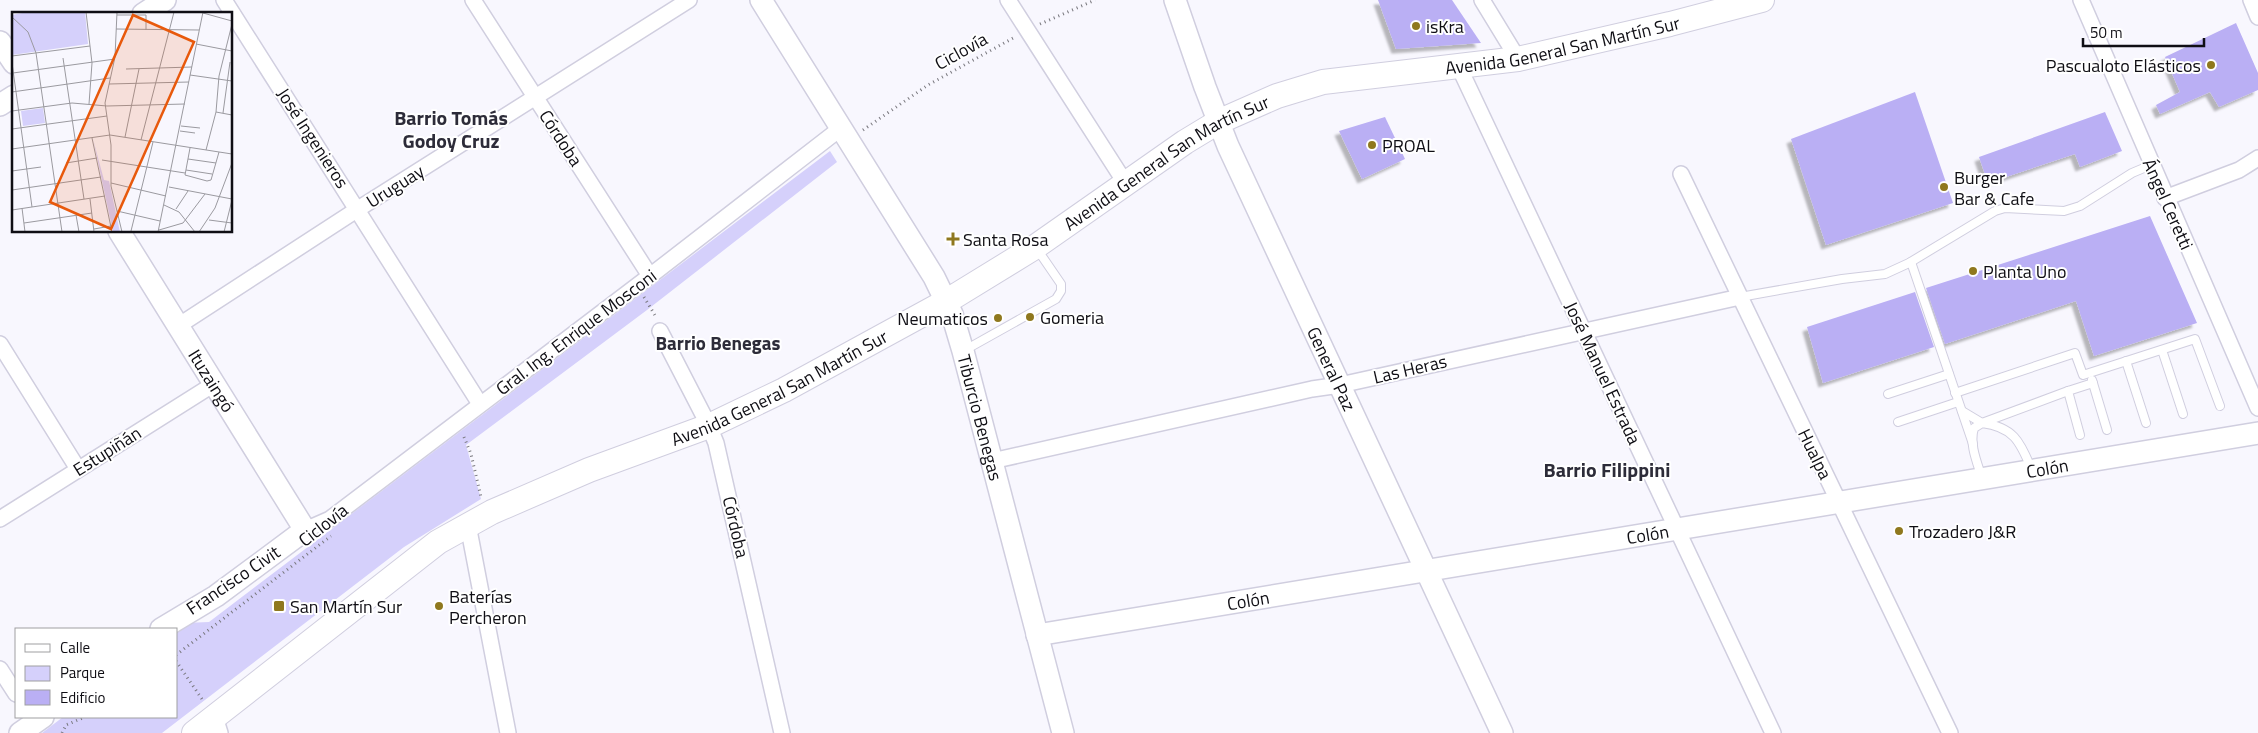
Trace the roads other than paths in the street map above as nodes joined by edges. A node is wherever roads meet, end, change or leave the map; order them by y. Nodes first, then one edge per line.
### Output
1 (165, 0) edge
2 (224, 0) edge
3 (473, 0) edge
4 (689, 0) edge
5 (761, 0) edge
6 (1008, 0) edge
7 (1176, 0) edge
8 (1482, 0) edge
9 (1762, 0) edge
10 (2081, 0) edge
11 (2251, 0) edge
12 (1721, 6) edge
13 (146, 12) edge
14 (232, 12) edge
15 (232, 12) edge
16 (2258, 17) edge
17 (0, 42) edge
18 (1518, 59) junction
19 (12, 60) edge
20 (1459, 67) junction
21 (12, 97) edge
22 (535, 97) junction
23 (0, 105) edge
24 (1218, 122) junction
25 (845, 134) junction
26 (2258, 158) edge
27 (2151, 165) junction
28 (1681, 174) dead end
29 (1126, 184) junction
30 (2166, 198) junction
31 (358, 209) junction
32 (120, 232) edge
33 (1035, 247) junction
34 (1911, 262) junction
35 (650, 276) junction
36 (1740, 297) junction
37 (947, 301) junction
38 (178, 326) junction
39 (1583, 330) junction
40 (660, 331) road end
41 (0, 344) edge
42 (2162, 350) junction
43 (963, 351) junction
44 (2126, 361) junction
45 (2090, 373) junction
46 (1949, 374) junction
47 (2093, 383) junction
48 (214, 384) junction
49 (1340, 385) junction
50 (2068, 392) junction
51 (1955, 393) junction
52 (1888, 394) dead end
53 (1958, 402) junction
54 (480, 404) junction
55 (2220, 406) dead end
56 (2258, 408) edge
57 (1961, 411) junction
58 (2183, 414) dead end
59 (1898, 422) dead end
60 (1982, 423) junction
61 (2146, 423) dead end
62 (710, 426) junction
63 (2107, 430) dead end
64 (2258, 433) edge
65 (2080, 435) dead end
66 (1973, 444) junction
67 (992, 461) junction
68 (78, 469) junction
69 (2031, 470) junction
70 (1982, 478) junction
71 (1839, 502) junction
72 (0, 519) edge
73 (468, 525) junction
74 (1677, 529) junction
75 (305, 530) junction
76 (1426, 570) junction
77 (163, 628) edge
78 (1037, 635) junction
79 (0, 669) edge
80 (15, 692) edge
81 (217, 725) edge
82 (194, 733) edge
83 (508, 733) edge
84 (782, 733) edge
85 (1062, 733) edge
86 (1502, 733) edge
87 (1773, 733) edge
88 (1950, 733) edge

1 - 13 street
2 - 14 street, José Ingenieros
3 - 22 street, Córdoba
4 - 22 street, Uruguay
5 - 25 street, Tiburcio Benegas
6 - 29 street
7 - 24 street, General Paz
8 - 18 street
9 - 12 main road, Avenida General San Martín Sur
10 - 27 street, Ángel Ceretti
11 - 16 street
12 - 18 main road, Avenida General San Martín Sur
15 - 31 street, José Ingenieros
17 - 19 street
18 - 20 main road, Avenida General San Martín Sur
20 - 24 main road, Avenida General San Martín Sur
20 - 39 street, José Manuel Estrada
21 - 23 street
22 - 31 street, Uruguay
22 - 35 street, Córdoba
24 - 29 main road, Avenida General San Martín Sur
24 - 49 street, General Paz
25 - 35 street, Gral. Ing. Enrique Mosconi
25 - 37 street, Tiburcio Benegas
26 - 30 street
27 - 30 street, Ángel Ceretti
27 - 34 lane
28 - 36 street, Hualpa
29 - 33 main road, Avenida General San Martín Sur
30 - 56 street, Ángel Ceretti
31 - 38 street, Uruguay
31 - 54 street, José Ingenieros
32 - 38 street, Ituzaingó
33 - 37 main road, Avenida General San Martín Sur
33 - 43 lane
34 - 36 lane
34 - 46 lane
35 - 54 street, Gral. Ing. Enrique Mosconi
36 - 39 street, Las Heras
36 - 71 street, Hualpa
37 - 43 street, Tiburcio Benegas
37 - 62 main road, Avenida General San Martín Sur
38 - 48 street, Ituzaingó
39 - 49 street, Las Heras
39 - 74 street, José Manuel Estrada
40 - 62 street, Córdoba
41 - 68 street
42 - 44 lane
42 - 55 lane
42 - 58 lane
43 - 67 street, Tiburcio Benegas
44 - 45 lane
44 - 61 lane
45 - 47 lane
45 - 51 lane
46 - 51 lane
46 - 52 lane
47 - 50 lane
47 - 63 lane
48 - 68 street, Estupiñán
48 - 75 street, Ituzaingó
49 - 67 street, Las Heras
49 - 76 street, General Paz
50 - 60 lane
50 - 65 lane
51 - 53 lane
53 - 57 lane
53 - 59 lane
54 - 75 street, Gral. Ing. Enrique Mosconi
57 - 60 lane
57 - 66 lane
60 - 66 lane
60 - 69 lane
62 - 73 main road, Avenida General San Martín Sur
62 - 84 street, Córdoba
64 - 69 street, Colón
66 - 70 lane
67 - 78 street, Tiburcio Benegas
68 - 72 street, Estupiñán
69 - 70 street, Colón
70 - 71 street, Colón
71 - 74 street, Colón
71 - 88 street, Hualpa
73 - 81 main road, Avenida General San Martín Sur
73 - 83 street
74 - 76 street, Colón
74 - 87 street, José Manuel Estrada
75 - 77 street, Francisco Civit
76 - 78 street, Colón
76 - 86 street, General Paz
78 - 85 street, Tiburcio Benegas
79 - 80 street
81 - 82 main road, Avenida General San Martín Sur

